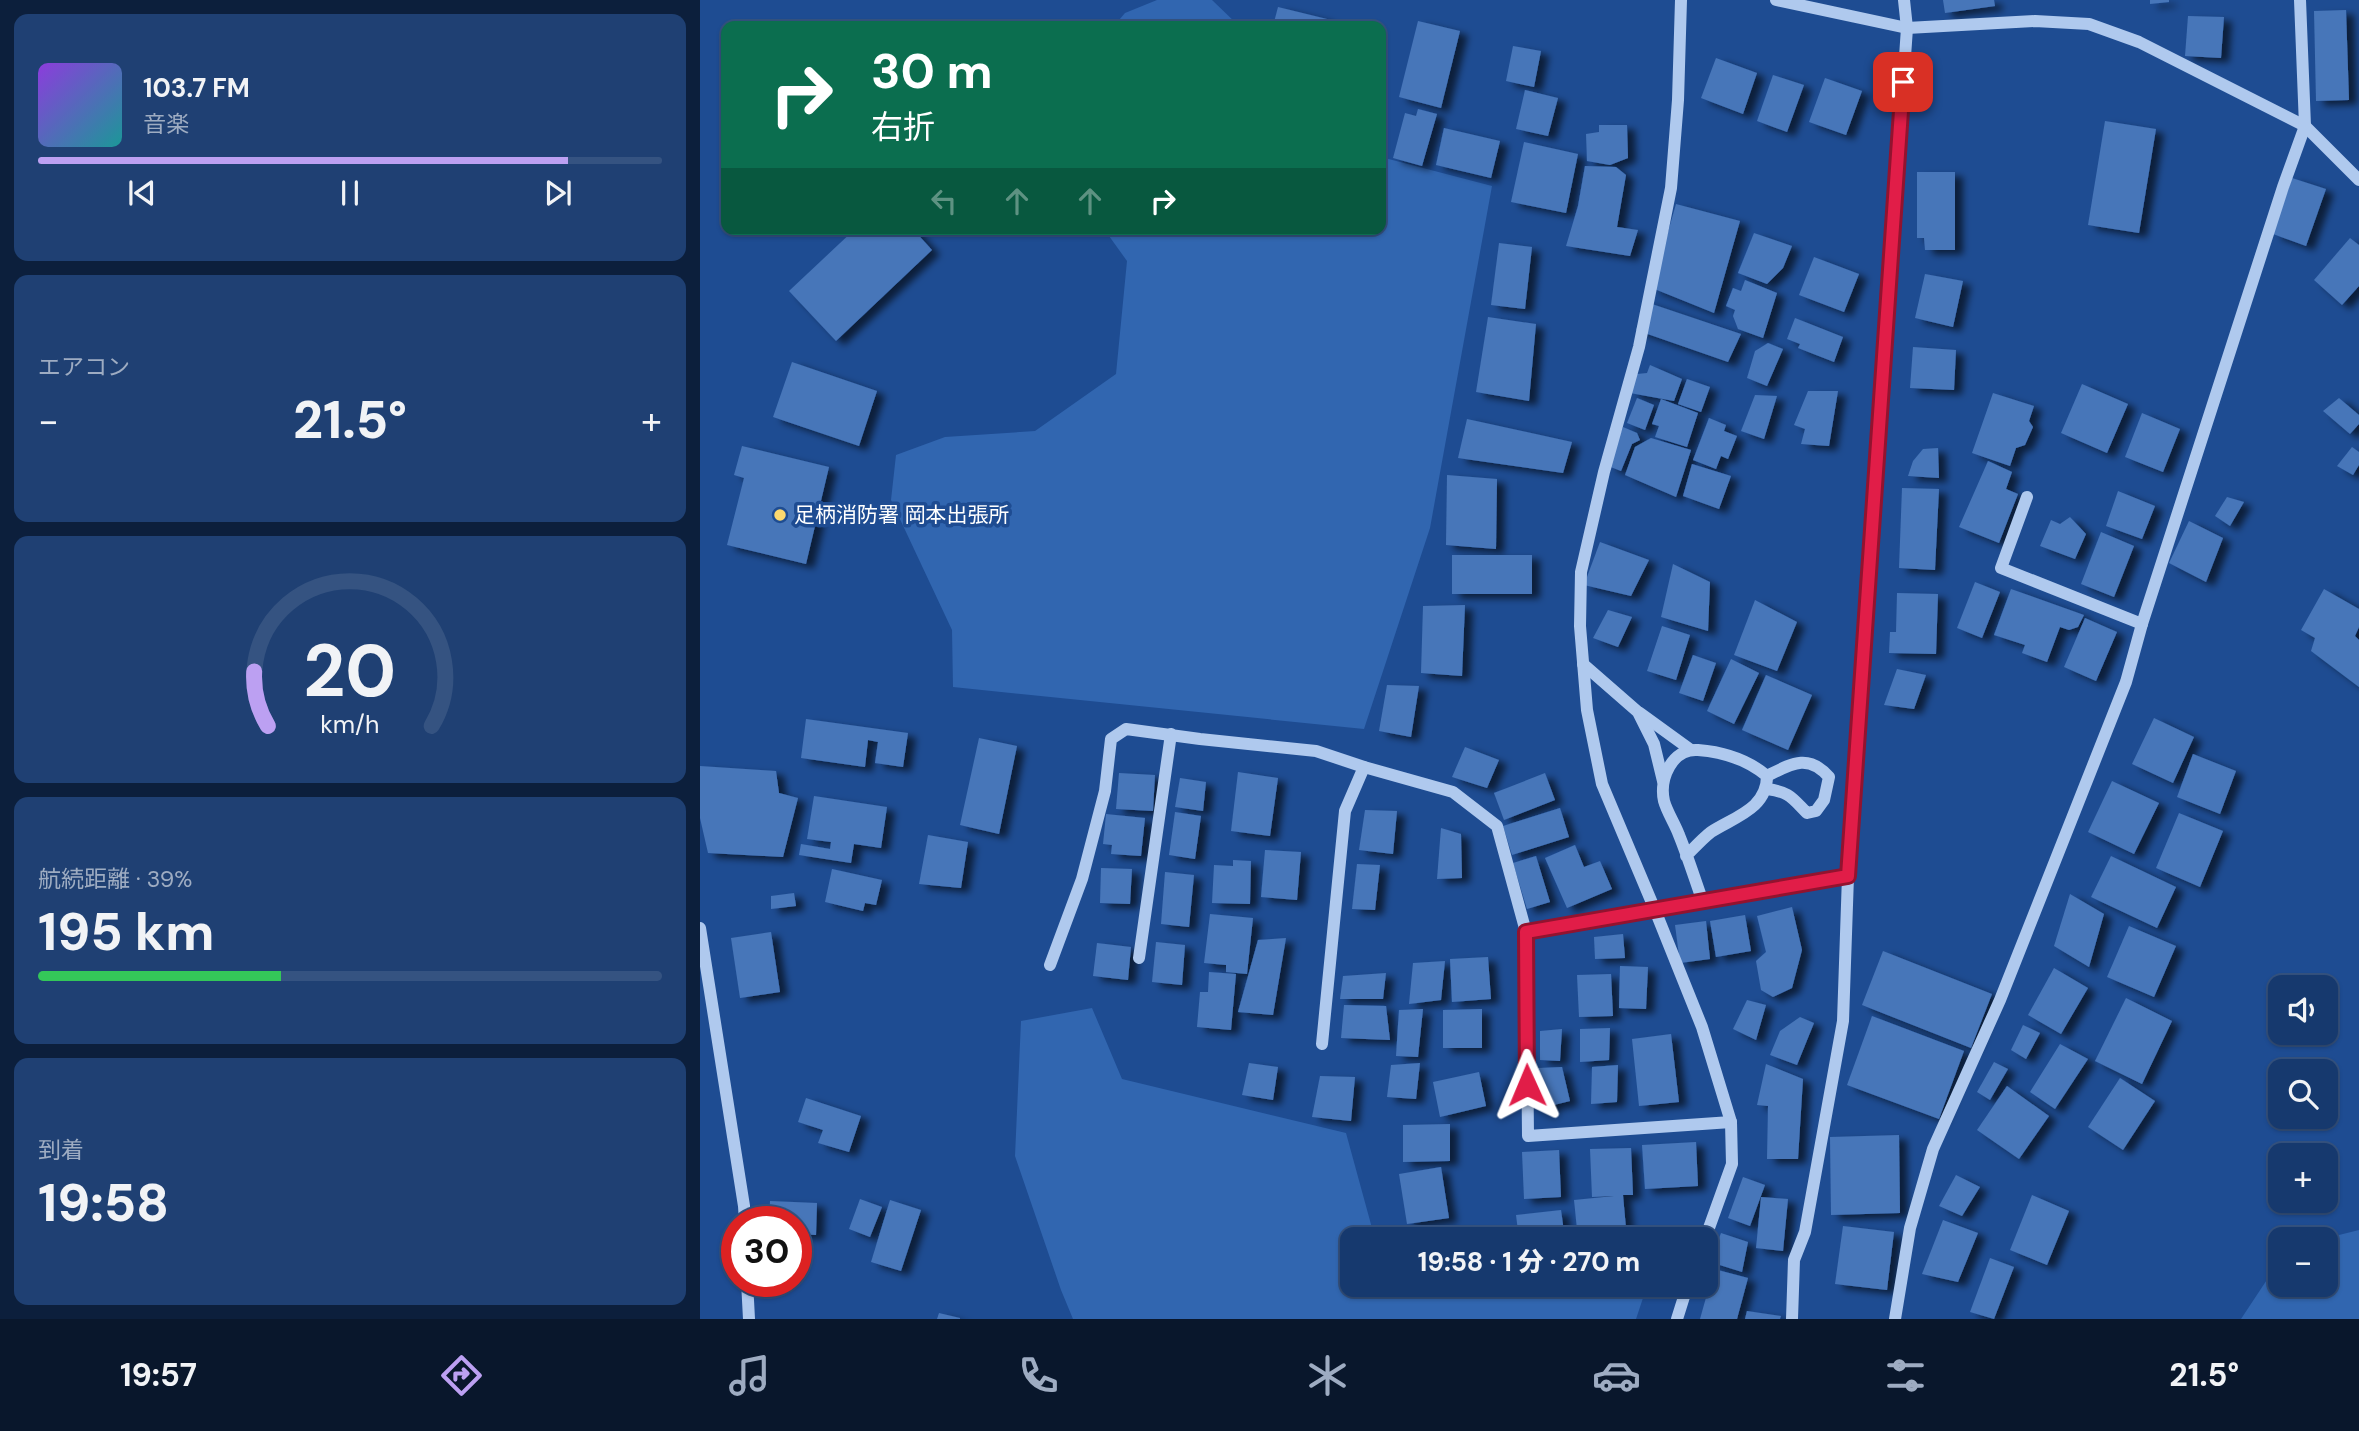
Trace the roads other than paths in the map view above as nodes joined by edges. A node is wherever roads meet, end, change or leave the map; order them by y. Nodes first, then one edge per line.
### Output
1 (1681, 0) edge
2 (1776, 0) edge
3 (1904, 0) edge
4 (2301, 0) edge
5 (1907, 27) junction
6 (2305, 126) junction
7 (2359, 180) edge
8 (2027, 497) dead end
9 (2142, 624) junction
10 (1583, 664) junction
11 (1637, 712) junction
12 (1171, 734) junction
13 (1690, 750) junction
14 (1364, 767) junction
15 (1663, 782) junction
16 (1767, 783) junction
17 (1686, 856) junction
18 (1848, 876) junction
19 (1703, 901) junction
20 (1656, 910) junction
21 (700, 928) edge
22 (1526, 932) junction
23 (1139, 958) dead end
24 (1051, 965) dead end
25 (1322, 1045) dead end
26 (1731, 1122) junction
27 (744, 1206) edge
28 (1708, 1227) edge
29 (748, 1297) edge
30 (1684, 1297) edge
31 (749, 1319) edge
32 (1677, 1319) edge
33 (1792, 1319) edge
34 (1895, 1319) edge

1 - 10 street
2 - 5 street
3 - 5 street
4 - 6 street
5 - 6 street
5 - 18 street
6 - 7 street
6 - 9 street
8 - 9 street
9 - 34 street
10 - 11 street
10 - 20 street
11 - 13 street
11 - 15 street
12 - 14 street
12 - 23 street
12 - 24 street
13 - 15 street
13 - 16 street
14 - 22 street
14 - 25 street
15 - 17 street
16 - 16 street
16 - 17 street
17 - 19 street
18 - 19 street
18 - 33 street
19 - 20 street
20 - 22 street
20 - 26 street
21 - 27 street
22 - 26 street
26 - 28 street
29 - 31 street
30 - 32 street

